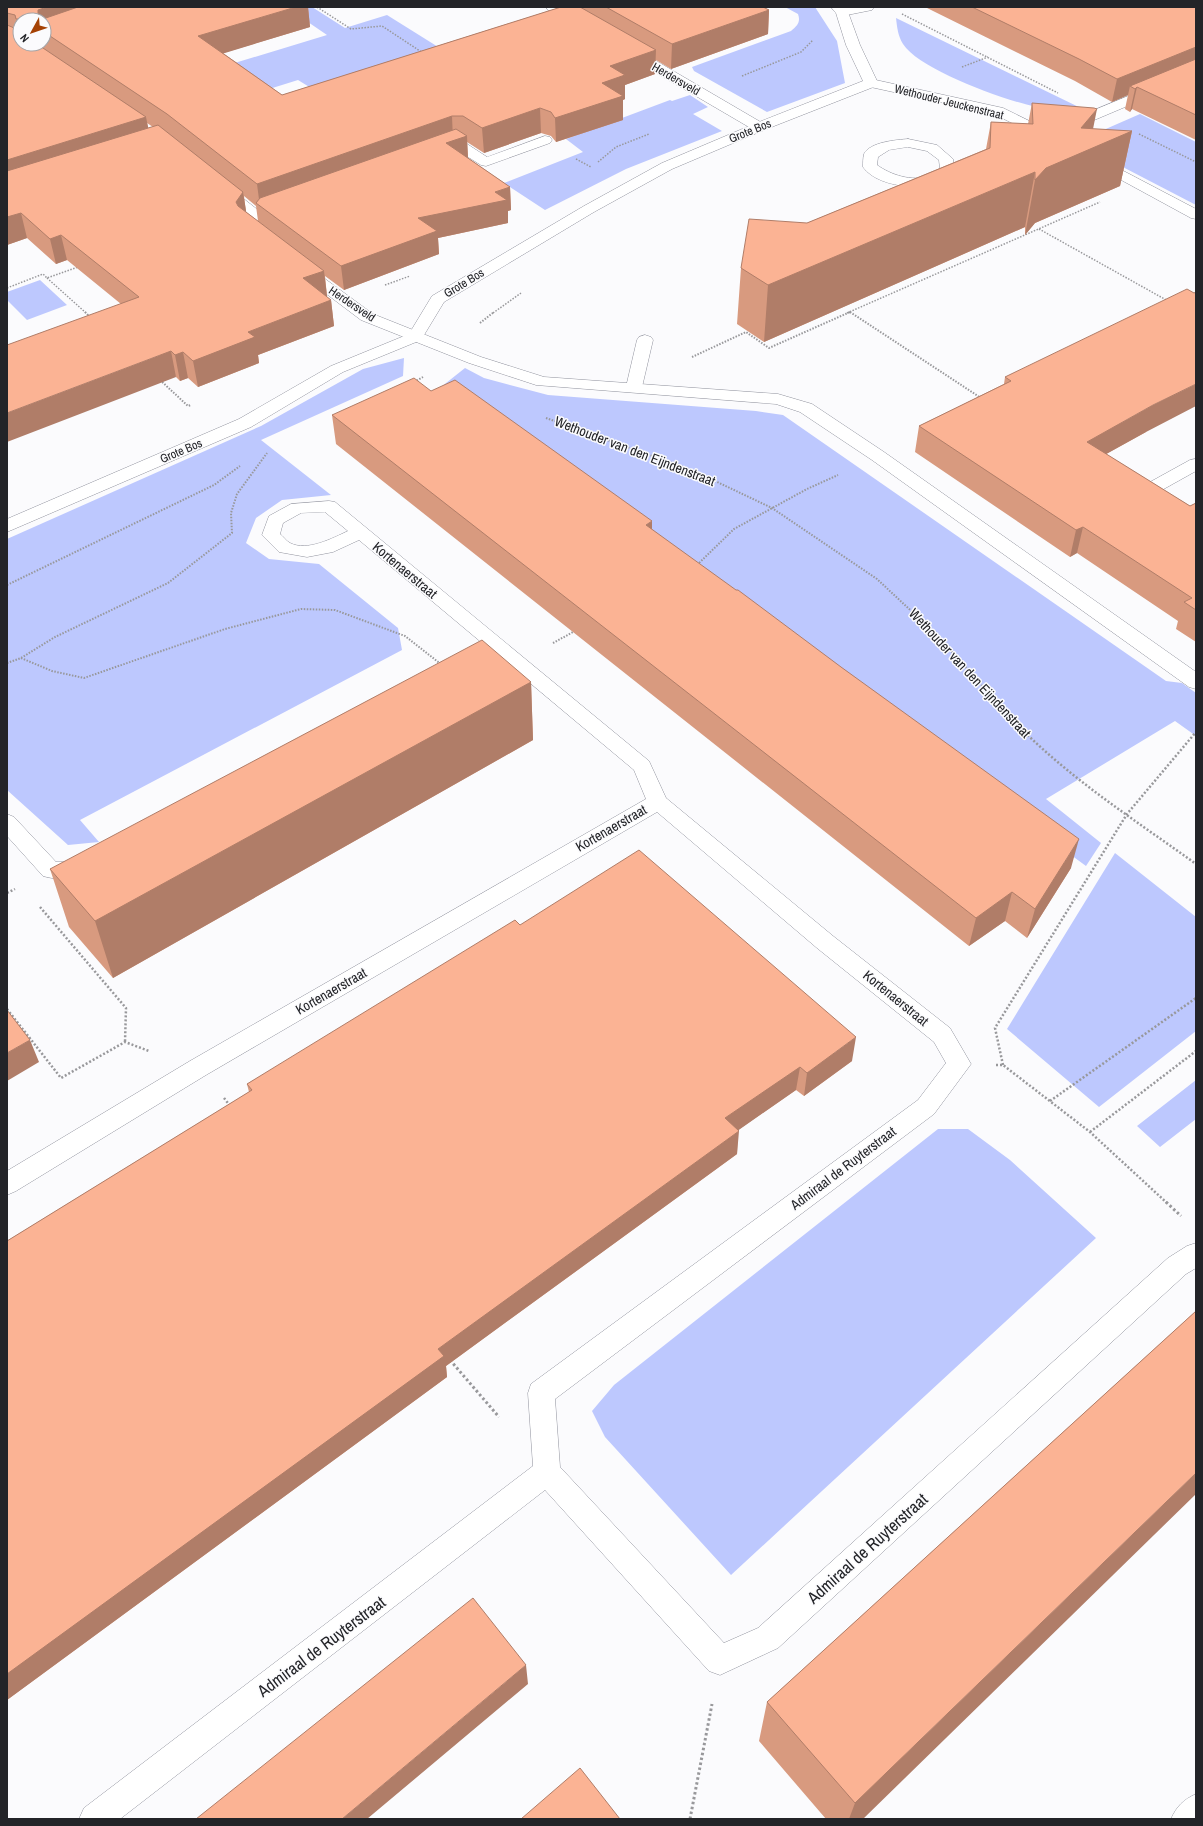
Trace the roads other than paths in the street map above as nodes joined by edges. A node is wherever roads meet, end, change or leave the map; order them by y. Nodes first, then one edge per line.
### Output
1 (552, 7) edge
2 (868, 7) edge
3 (839, 9) edge
4 (590, 29) edge
5 (616, 43) edge
6 (1196, 72) edge
7 (871, 83) junction
8 (759, 127) junction
9 (1048, 135) junction
10 (545, 140) road end
11 (1061, 142) edge
12 (1082, 153) edge
13 (431, 155) edge
14 (212, 180) edge
15 (909, 182) junction
16 (896, 194) edge
17 (1196, 214) edge
18 (254, 232) edge
19 (291, 260) edge
20 (415, 338) junction
21 (645, 340) dead end
22 (634, 387) junction
23 (1196, 464) edge
24 (1138, 496) edge
25 (7, 526) edge
26 (360, 532) dead end
27 (504, 651) junction
28 (456, 675) edge
29 (1196, 682) edge
30 (658, 802) junction
31 (7, 822) edge
32 (97, 863) edge
33 (960, 1064) joint
34 (7, 1184) edge
35 (1196, 1254) edge
36 (547, 1472) junction
37 (1196, 1810) edge
38 (95, 1819) edge
39 (1188, 1819) edge

1 - 4 street
2 - 3 street
3 - 7 street
5 - 8 street, Herdersveld
6 - 9 street
7 - 8 street, Grote Bos
7 - 9 street, Wethouder Jeuckenstraat
8 - 20 street, Grote Bos
9 - 11 street, Wethouder Jeuckenstraat
10 - 13 street
12 - 17 street
14 - 18 street
15 - 15 street
15 - 16 street
19 - 20 street, Herdersveld
20 - 22 street
20 - 25 street, Grote Bos
21 - 22 street
22 - 29 street
23 - 24 street
26 - 27 street, Kortenaerstraat
27 - 28 street
27 - 30 street, Kortenaerstraat
30 - 33 street, Kortenaerstraat
30 - 34 street, Kortenaerstraat
31 - 32 street
33 - 36 street, Admiraal de Ruyterstraat
35 - 36 street, Admiraal de Ruyterstraat
36 - 38 street, Admiraal de Ruyterstraat
37 - 39 street

